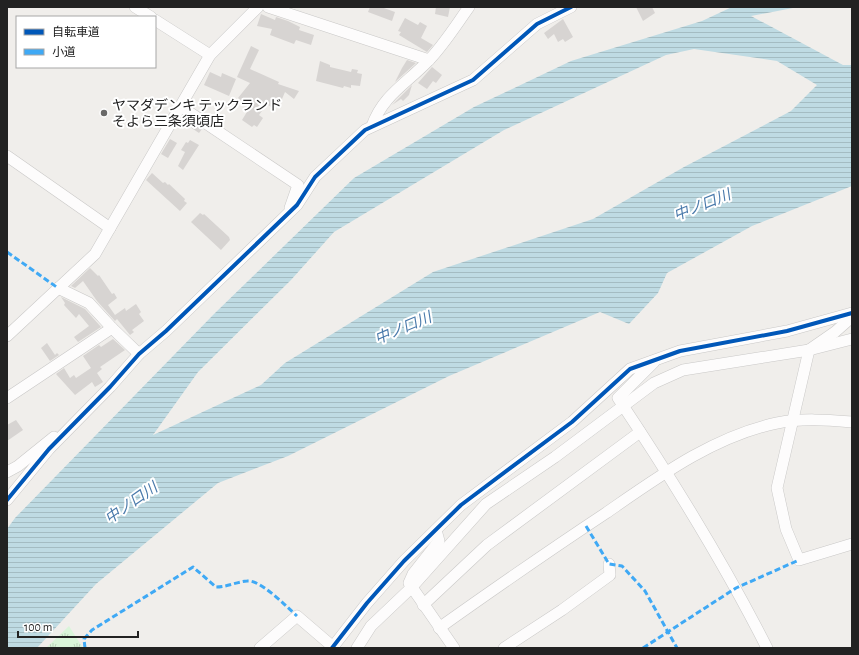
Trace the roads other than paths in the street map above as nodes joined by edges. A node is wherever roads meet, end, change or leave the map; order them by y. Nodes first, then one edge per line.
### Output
1 (135, 7) edge
2 (258, 7) edge
3 (268, 7) edge
4 (469, 7) edge
5 (571, 7) edge
6 (149, 16) edge
7 (156, 21) edge
8 (210, 55) junction
9 (429, 60) junction
10 (180, 106) junction
11 (372, 126) junction
12 (7, 156) edge
13 (288, 214) junction
14 (110, 228) junction
15 (58, 288) junction
16 (852, 314) edge
17 (852, 317) edge
18 (112, 328) junction
19 (7, 336) edge
20 (852, 339) edge
21 (809, 350) junction
22 (139, 354) junction
23 (655, 360) junction
24 (7, 398) edge
25 (624, 406) junction
26 (792, 420) junction
27 (852, 422) edge
28 (68, 429) junction
29 (640, 432) junction
30 (7, 472) edge
31 (666, 472) junction
32 (7, 500) edge
33 (436, 530) junction
34 (852, 544) edge
35 (609, 564) dead end
36 (411, 588) junction
37 (423, 605) junction
38 (439, 628) junction
39 (332, 647) edge
40 (260, 648) edge
41 (357, 648) edge
42 (454, 648) edge
43 (504, 648) edge
44 (767, 648) edge

1 - 6 street
2 - 8 street
3 - 9 street
4 - 9 street
5 - 11 street
7 - 8 street
8 - 10 street
9 - 11 street
10 - 13 street
10 - 14 street
11 - 13 street
12 - 14 street
13 - 22 street
14 - 15 street
15 - 18 street
15 - 19 street
16 - 23 street
17 - 21 street
18 - 22 street
18 - 24 street
20 - 21 street
21 - 25 street
21 - 26 street
22 - 28 street
23 - 25 street
23 - 33 street
25 - 29 street
25 - 36 street
26 - 27 street
26 - 31 street
26 - 34 street
28 - 30 street
28 - 32 street
29 - 31 street
29 - 37 street
31 - 38 street
31 - 44 street
33 - 36 street
33 - 39 street
35 - 43 street
36 - 37 street
36 - 41 street
37 - 38 street
38 - 42 street
39 - 40 street

